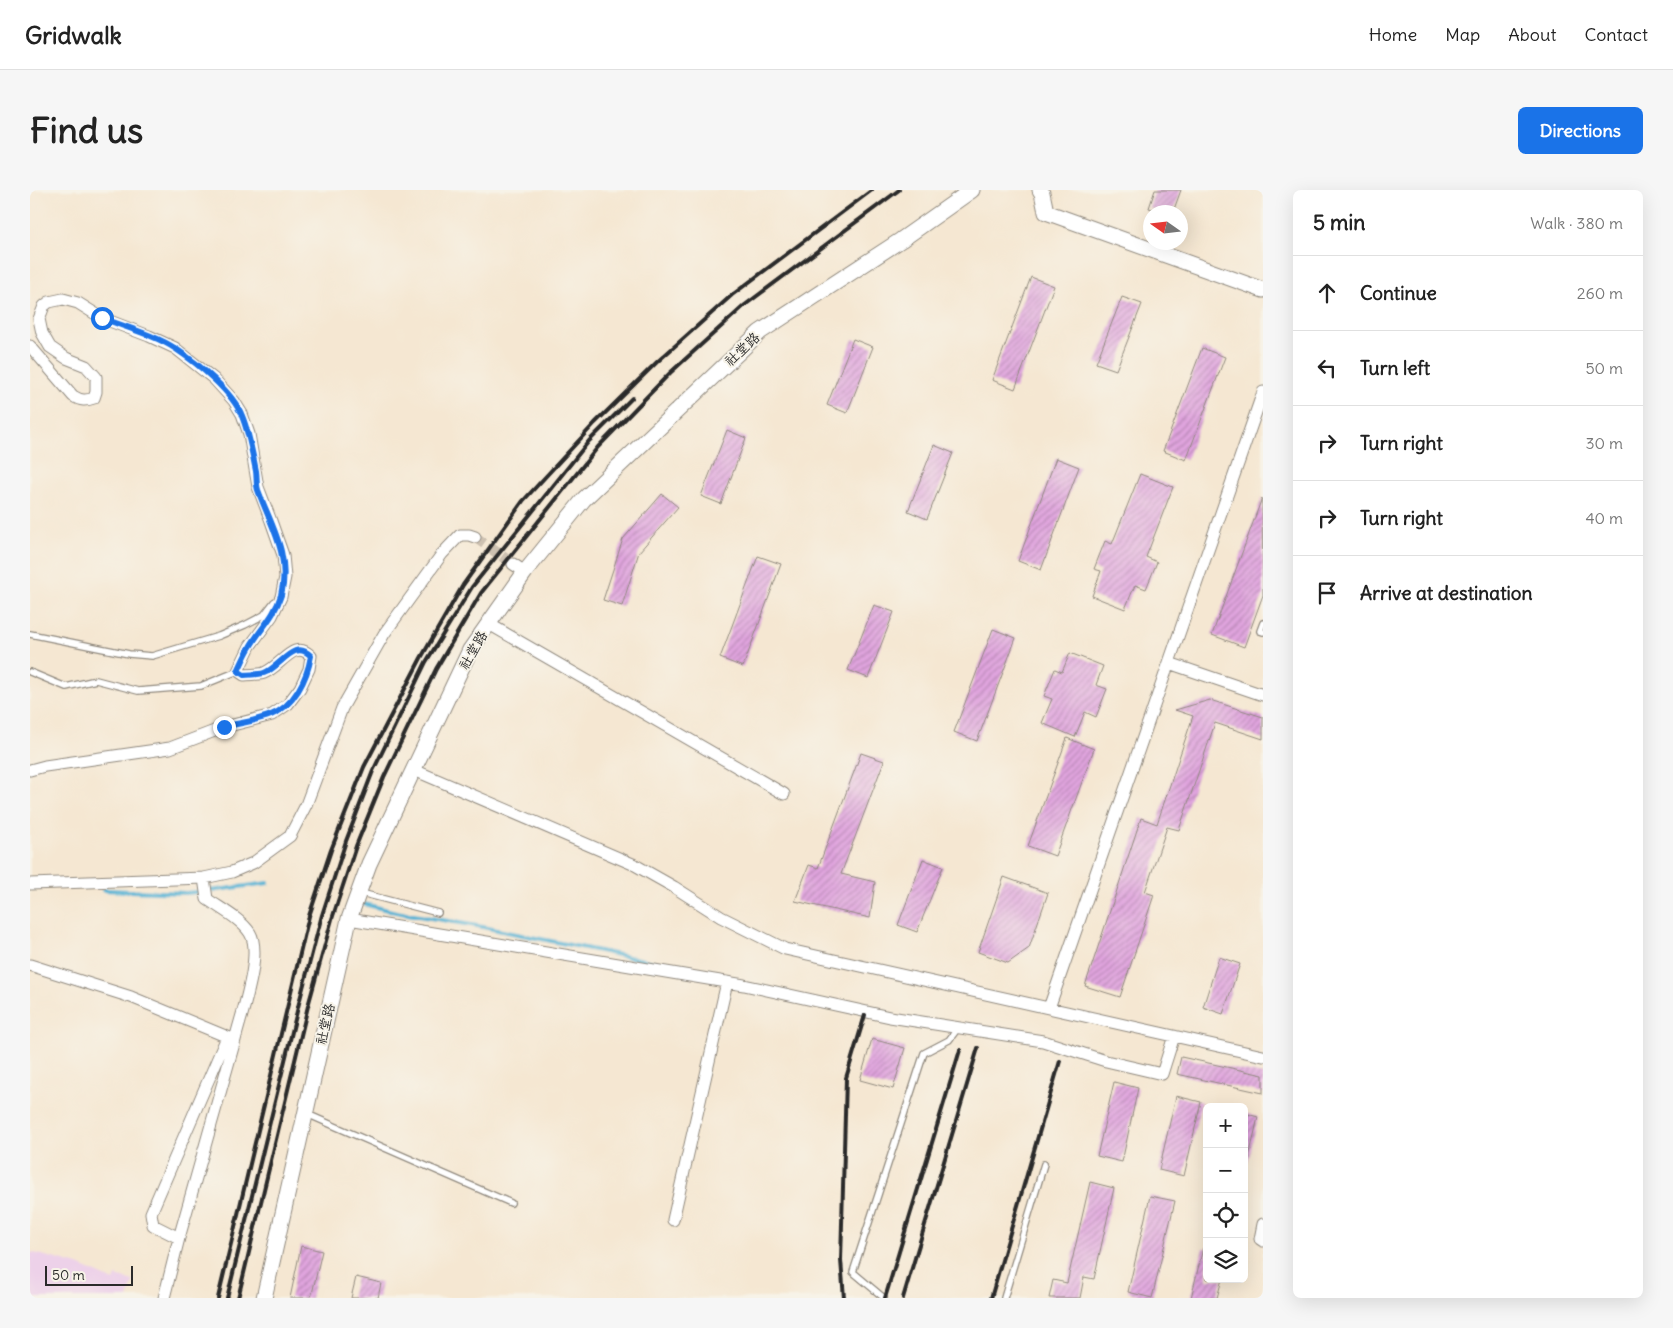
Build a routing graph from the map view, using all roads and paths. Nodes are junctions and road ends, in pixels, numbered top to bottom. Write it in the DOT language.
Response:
graph roads {
  1 [pos="972,190"];
  2 [pos="1040,190"];
  3 [pos="1263,290"];
  4 [pos="30,346"];
  5 [pos="1263,392"];
  6 [pos="475,537"];
  7 [pos="280,597"];
  8 [pos="1263,623"];
  9 [pos="489,624"];
  10 [pos="1263,632"];
  11 [pos="30,634"];
  12 [pos="1169,663"];
  13 [pos="238,671"];
  14 [pos="30,672"];
  15 [pos="1263,695"];
  16 [pos="30,770"];
  17 [pos="414,770"];
  18 [pos="784,794"];
  19 [pos="204,881"];
  20 [pos="30,884"];
  21 [pos="359,892"];
  22 [pos="438,913"];
  23 [pos="349,918"];
  24 [pos="30,965"];
  25 [pos="727,982"];
  26 [pos="1049,1008"];
  27 [pos="958,1028"];
  28 [pos="1174,1036"];
  29 [pos="231,1038"];
  30 [pos="1263,1056"];
  31 [pos="305,1113"];
  32 [pos="1044,1164"];
  33 [pos="511,1203"];
  34 [pos="673,1220"];
  35 [pos="1263,1224"];
  36 [pos="179,1238"];
  37 [pos="1263,1241"];
  38 [pos="164,1298"];
  39 [pos="264,1298"];
  40 [pos="884,1298"];
  41 [pos="1004,1298"];
  1 -- 9 [label="street, 社堂路"];
  2 -- 3 [label="street"];
  4 -- 7 [label="street"];
  5 -- 12 [label="street"];
  6 -- 19 [label="street"];
  7 -- 11 [label="lane"];
  7 -- 13 [label="street"];
  8 -- 10 [label="lane"];
  9 -- 17 [label="street, 社堂路"];
  9 -- 18 [label="street"];
  12 -- 15 [label="street"];
  12 -- 26 [label="street"];
  13 -- 14 [label="lane"];
  13 -- 16 [label="street"];
  17 -- 21 [label="street, 社堂路"];
  17 -- 26 [label="street"];
  19 -- 20 [label="street"];
  19 -- 29 [label="street"];
  21 -- 22 [label="lane"];
  21 -- 23 [label="street, 社堂路"];
  23 -- 25 [label="street"];
  23 -- 31 [label="street, 社堂路"];
  24 -- 29 [label="street"];
  25 -- 27 [label="street"];
  25 -- 34 [label="street"];
  26 -- 28 [label="street"];
  27 -- 28 [label="street"];
  27 -- 40 [label="lane"];
  28 -- 30 [label="street"];
  29 -- 36 [label="street"];
  29 -- 36 [label="street"];
  31 -- 33 [label="lane"];
  31 -- 39 [label="street, 社堂路"];
  32 -- 41 [label="lane"];
  35 -- 37 [label="street"];
  36 -- 38 [label="street"];
}
